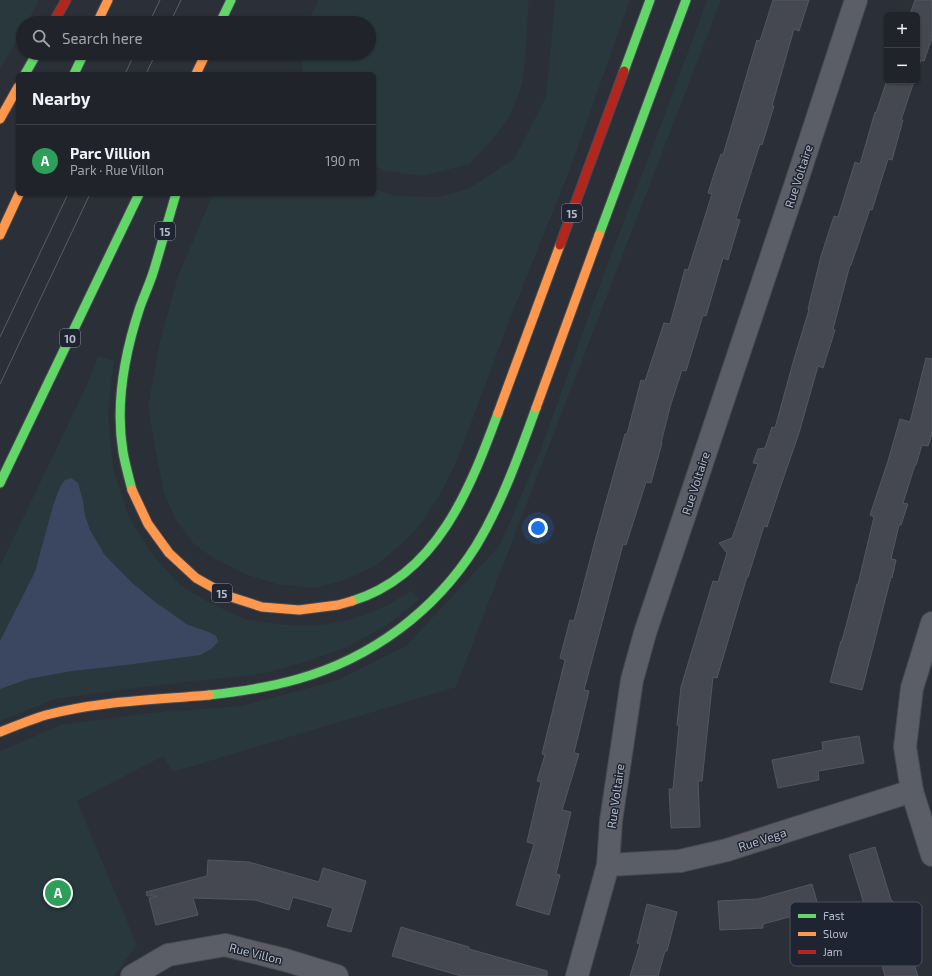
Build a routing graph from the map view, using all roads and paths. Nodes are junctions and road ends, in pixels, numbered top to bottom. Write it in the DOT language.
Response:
graph roads {
  1 [pos="66,0"];
  2 [pos="108,0"];
  3 [pos="231,0"];
  4 [pos="650,0"];
  5 [pos="686,0"];
  6 [pos="856,0"];
  7 [pos="58,16"];
  8 [pos="100,16"];
  9 [pos="223,16"];
  10 [pos="227,16"];
  11 [pos="33,60"];
  12 [pos="81,60"];
  13 [pos="203,60"];
  14 [pos="26,72"];
  15 [pos="75,72"];
  16 [pos="197,72"];
  17 [pos="16,91"];
  18 [pos="0,119"];
  19 [pos="18,196"];
  20 [pos="139,196"];
  21 [pos="175,196"];
  22 [pos="0,235"];
  23 [pos="0,483"];
  24 [pos="932,623"];
  25 [pos="0,732"];
  26 [pos="912,791"];
  27 [pos="932,855"];
  28 [pos="608,865"];
  29 [pos="132,976"];
  30 [pos="337,976"];
  31 [pos="577,976"];
  1 -- 7 [label="highway"];
  2 -- 8 [label="highway"];
  3 -- 9 [label="highway"];
  3 -- 10 [label="highway"];
  4 -- 21 [label="highway, 15"];
  5 -- 25 [label="highway"];
  6 -- 28 [label="street, Rue Voltaire"];
  11 -- 14 [label="highway"];
  12 -- 15 [label="highway"];
  13 -- 16 [label="highway"];
  17 -- 18 [label="highway"];
  19 -- 22 [label="highway"];
  20 -- 23 [label="highway, 10"];
  24 -- 26 [label="street"];
  26 -- 27 [label="street"];
  26 -- 28 [label="street, Rue Vega"];
  28 -- 31 [label="street, Rue Voltaire"];
  29 -- 30 [label="street, Rue Villon"];
}
